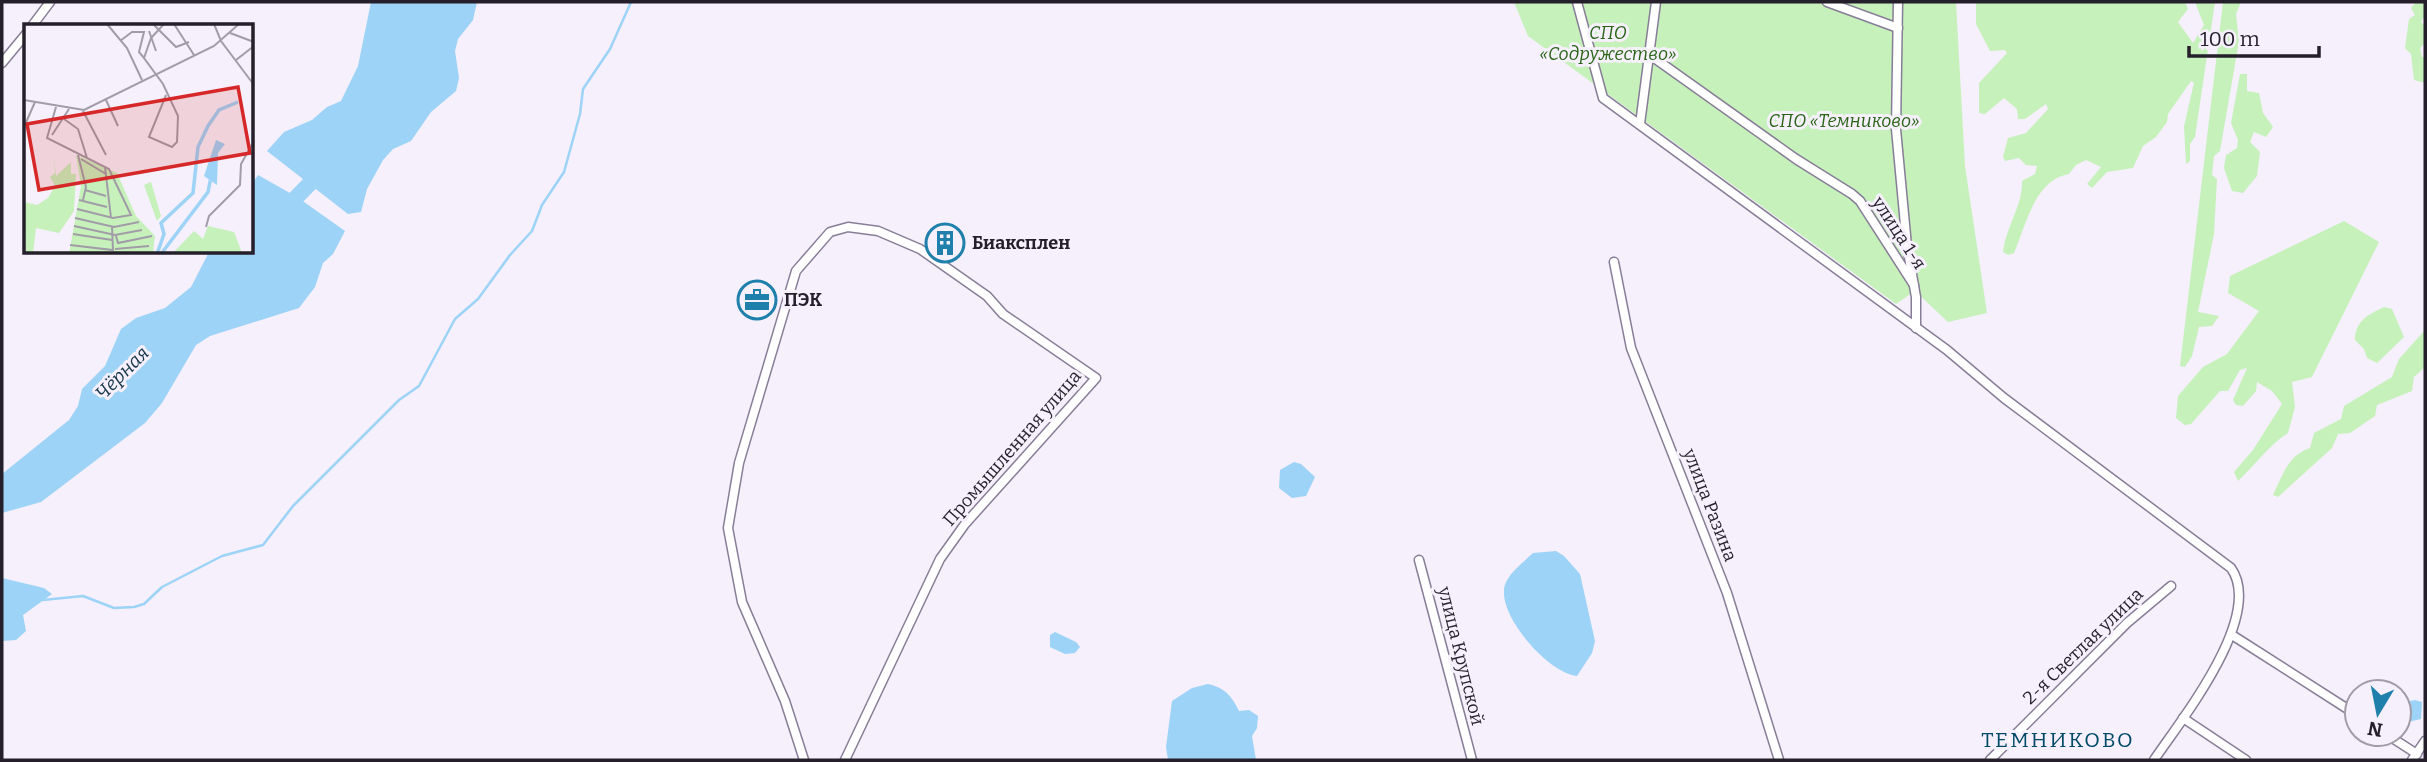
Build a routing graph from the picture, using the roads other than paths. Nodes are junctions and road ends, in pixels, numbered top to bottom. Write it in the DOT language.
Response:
graph roads {
  1 [pos="50,2"];
  2 [pos="1577,2"];
  3 [pos="1656,2"];
  4 [pos="1827,2"];
  5 [pos="1898,2"];
  6 [pos="34,24"];
  7 [pos="1898,28"];
  8 [pos="24,36"];
  9 [pos="1650,55"];
  10 [pos="2,63"];
  11 [pos="1640,124"];
  12 [pos="1614,261"];
  13 [pos="1914,285"];
  14 [pos="1916,328"];
  15 [pos="1419,560"];
  16 [pos="2171,586"];
  17 [pos="2232,635"];
  18 [pos="2343,706"];
  19 [pos="2183,718"];
  20 [pos="2425,741"];
  21 [pos="2415,757"];
  22 [pos="804,760"];
  23 [pos="845,760"];
  24 [pos="1472,760"];
  25 [pos="1779,760"];
  26 [pos="1990,760"];
  27 [pos="2154,760"];
  28 [pos="2246,760"];
  1 -- 6 [label="street"];
  2 -- 11 [label="street"];
  3 -- 9 [label="street"];
  4 -- 7 [label="street"];
  5 -- 7 [label="street"];
  7 -- 13 [label="street"];
  8 -- 10 [label="street"];
  9 -- 11 [label="street"];
  9 -- 13 [label="street, улица 1-я"];
  11 -- 14 [label="street"];
  12 -- 25 [label="street, улица Разина"];
  13 -- 14 [label="street"];
  14 -- 17 [label="street"];
  15 -- 24 [label="street, улица Крупской"];
  16 -- 26 [label="street, 2-я Светлая улица"];
  17 -- 18 [label="street"];
  17 -- 19 [label="street"];
  19 -- 27 [label="street"];
  19 -- 28 [label="street"];
  20 -- 21 [label="street"];
  22 -- 23 [label="street, Промышленная улица"];
}
